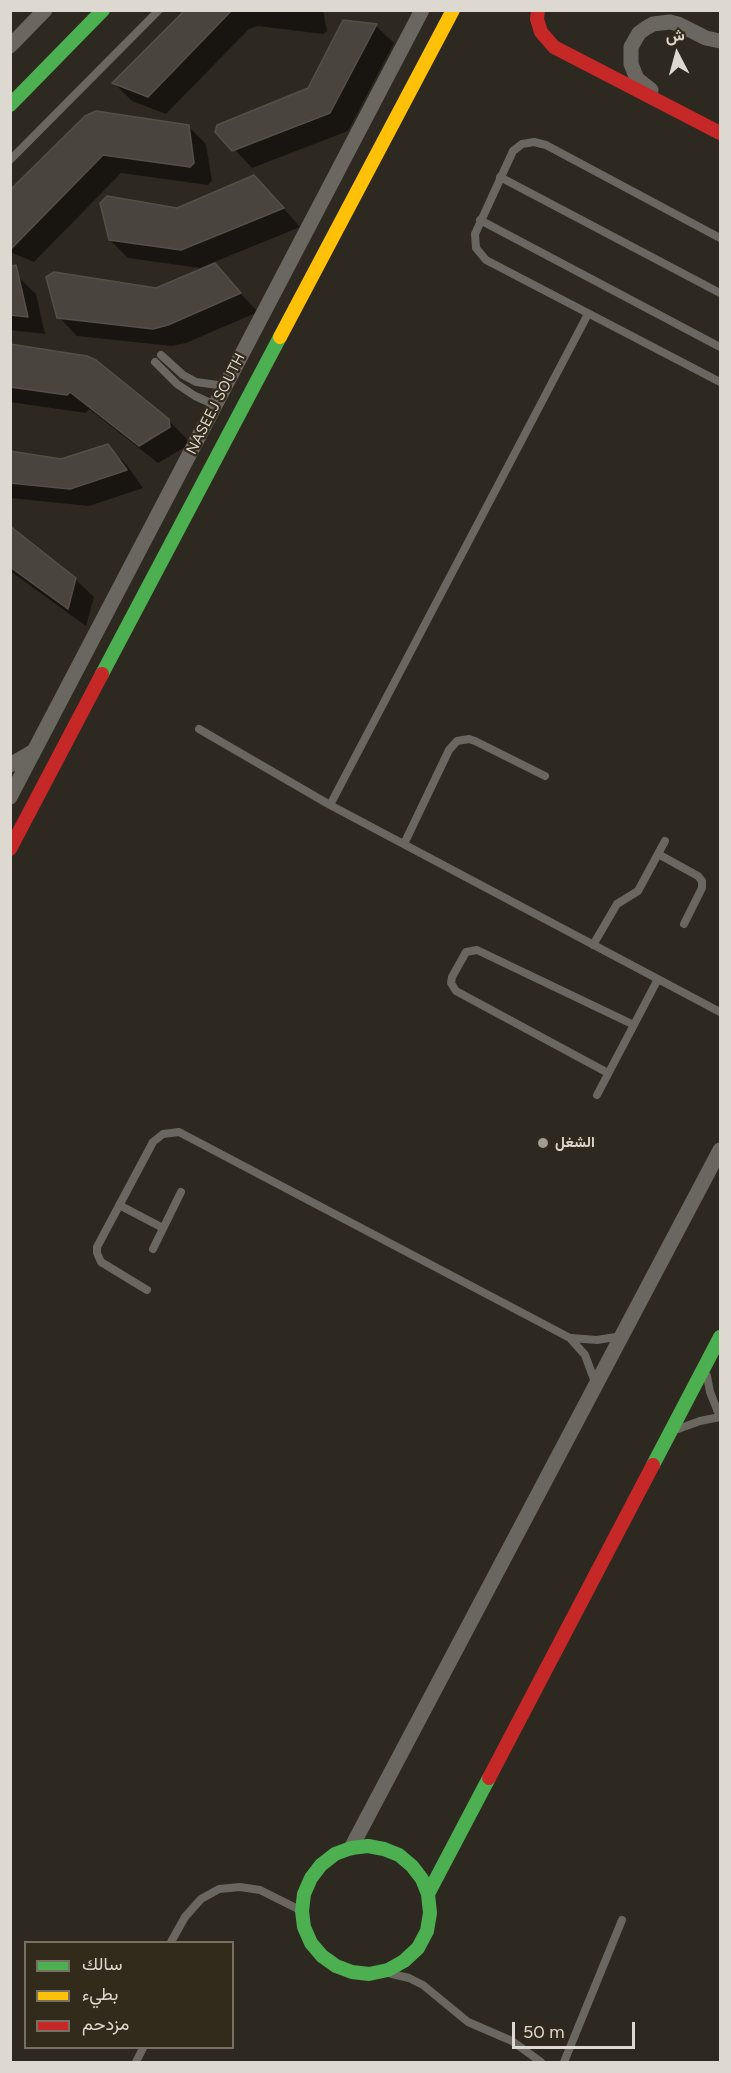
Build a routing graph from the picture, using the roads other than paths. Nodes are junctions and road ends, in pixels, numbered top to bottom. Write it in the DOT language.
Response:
graph roads {
  1 [pos="45,10"];
  2 [pos="103,10"];
  3 [pos="159,10"];
  4 [pos="422,10"];
  5 [pos="453,10"];
  6 [pos="538,10"];
  7 [pos="670,10"];
  8 [pos="720,39"];
  9 [pos="10,46"];
  10 [pos="10,105"];
  11 [pos="682,113"];
  12 [pos="720,133"];
  13 [pos="10,160"];
  14 [pos="500,177"];
  15 [pos="480,220"];
  16 [pos="720,238"];
  17 [pos="720,293"];
  18 [pos="588,314"];
  19 [pos="720,347"];
  20 [pos="161,355"];
  21 [pos="155,362"];
  22 [pos="720,382"];
  23 [pos="225,386"];
  24 [pos="215,405"];
  25 [pos="199,729"];
  26 [pos="36,749"];
  27 [pos="10,765"];
  28 [pos="545,777"];
  29 [pos="10,797"];
  30 [pos="330,805"];
  31 [pos="665,841"];
  32 [pos="404,844"];
  33 [pos="10,849"];
  34 [pos="658,854"];
  35 [pos="684,924"];
  36 [pos="593,945"];
  37 [pos="658,980"];
  38 [pos="720,1012"];
  39 [pos="634,1025"];
  40 [pos="608,1073"];
  41 [pos="597,1095"];
  42 [pos="720,1150"];
  43 [pos="181,1192"];
  44 [pos="119,1205"];
  45 [pos="163,1228"];
  46 [pos="153,1249"];
  47 [pos="147,1290"];
  48 [pos="623,1335"];
  49 [pos="720,1337"];
  50 [pos="570,1338"];
  51 [pos="706,1366"];
  52 [pos="596,1388"];
  53 [pos="720,1417"];
  54 [pos="671,1432"];
  55 [pos="351,1848"];
  56 [pos="428,1894"];
  57 [pos="302,1911"];
  58 [pos="622,1920"];
  59 [pos="172,1941"];
  60 [pos="369,1974"];
  61 [pos="541,2062"];
  62 [pos="564,2062"];
  1 -- 9 [label="street"];
  2 -- 10 [label="street"];
  3 -- 13 [label="lane"];
  4 -- 23 [label="street, NASEEJ SOUTH"];
  5 -- 33 [label="street"];
  6 -- 11 [label="street"];
  7 -- 8 [label="street"];
  8 -- 11 [label="street"];
  11 -- 12 [label="street"];
  14 -- 15 [label="lane"];
  14 -- 16 [label="lane"];
  14 -- 17 [label="lane"];
  15 -- 18 [label="lane"];
  15 -- 19 [label="lane"];
  18 -- 22 [label="lane"];
  18 -- 30 [label="lane"];
  20 -- 23 [label="lane"];
  21 -- 24 [label="lane"];
  23 -- 24 [label="street, NASEEJ SOUTH"];
  24 -- 26 [label="street, NASEEJ SOUTH"];
  25 -- 30 [label="lane"];
  26 -- 27 [label="street"];
  26 -- 29 [label="street, NASEEJ SOUTH"];
  28 -- 32 [label="lane"];
  30 -- 32 [label="lane"];
  31 -- 34 [label="lane"];
  32 -- 36 [label="lane"];
  34 -- 35 [label="lane"];
  34 -- 36 [label="lane"];
  36 -- 37 [label="lane"];
  37 -- 38 [label="lane"];
  37 -- 39 [label="lane"];
  39 -- 40 [label="lane"];
  39 -- 40 [label="lane"];
  40 -- 41 [label="lane"];
  42 -- 48 [label="street"];
  43 -- 45 [label="lane"];
  44 -- 45 [label="lane"];
  44 -- 47 [label="lane"];
  44 -- 50 [label="lane"];
  45 -- 46 [label="lane"];
  48 -- 50 [label="lane"];
  48 -- 52 [label="street"];
  49 -- 51 [label="street"];
  50 -- 52 [label="lane"];
  51 -- 53 [label="lane"];
  51 -- 54 [label="street"];
  52 -- 55 [label="street"];
  53 -- 54 [label="lane"];
  54 -- 56 [label="street"];
  55 -- 56 [label="street"];
  55 -- 57 [label="street"];
  56 -- 60 [label="street"];
  57 -- 59 [label="lane"];
  57 -- 60 [label="street"];
  58 -- 62 [label="lane"];
  60 -- 61 [label="lane"];
}
